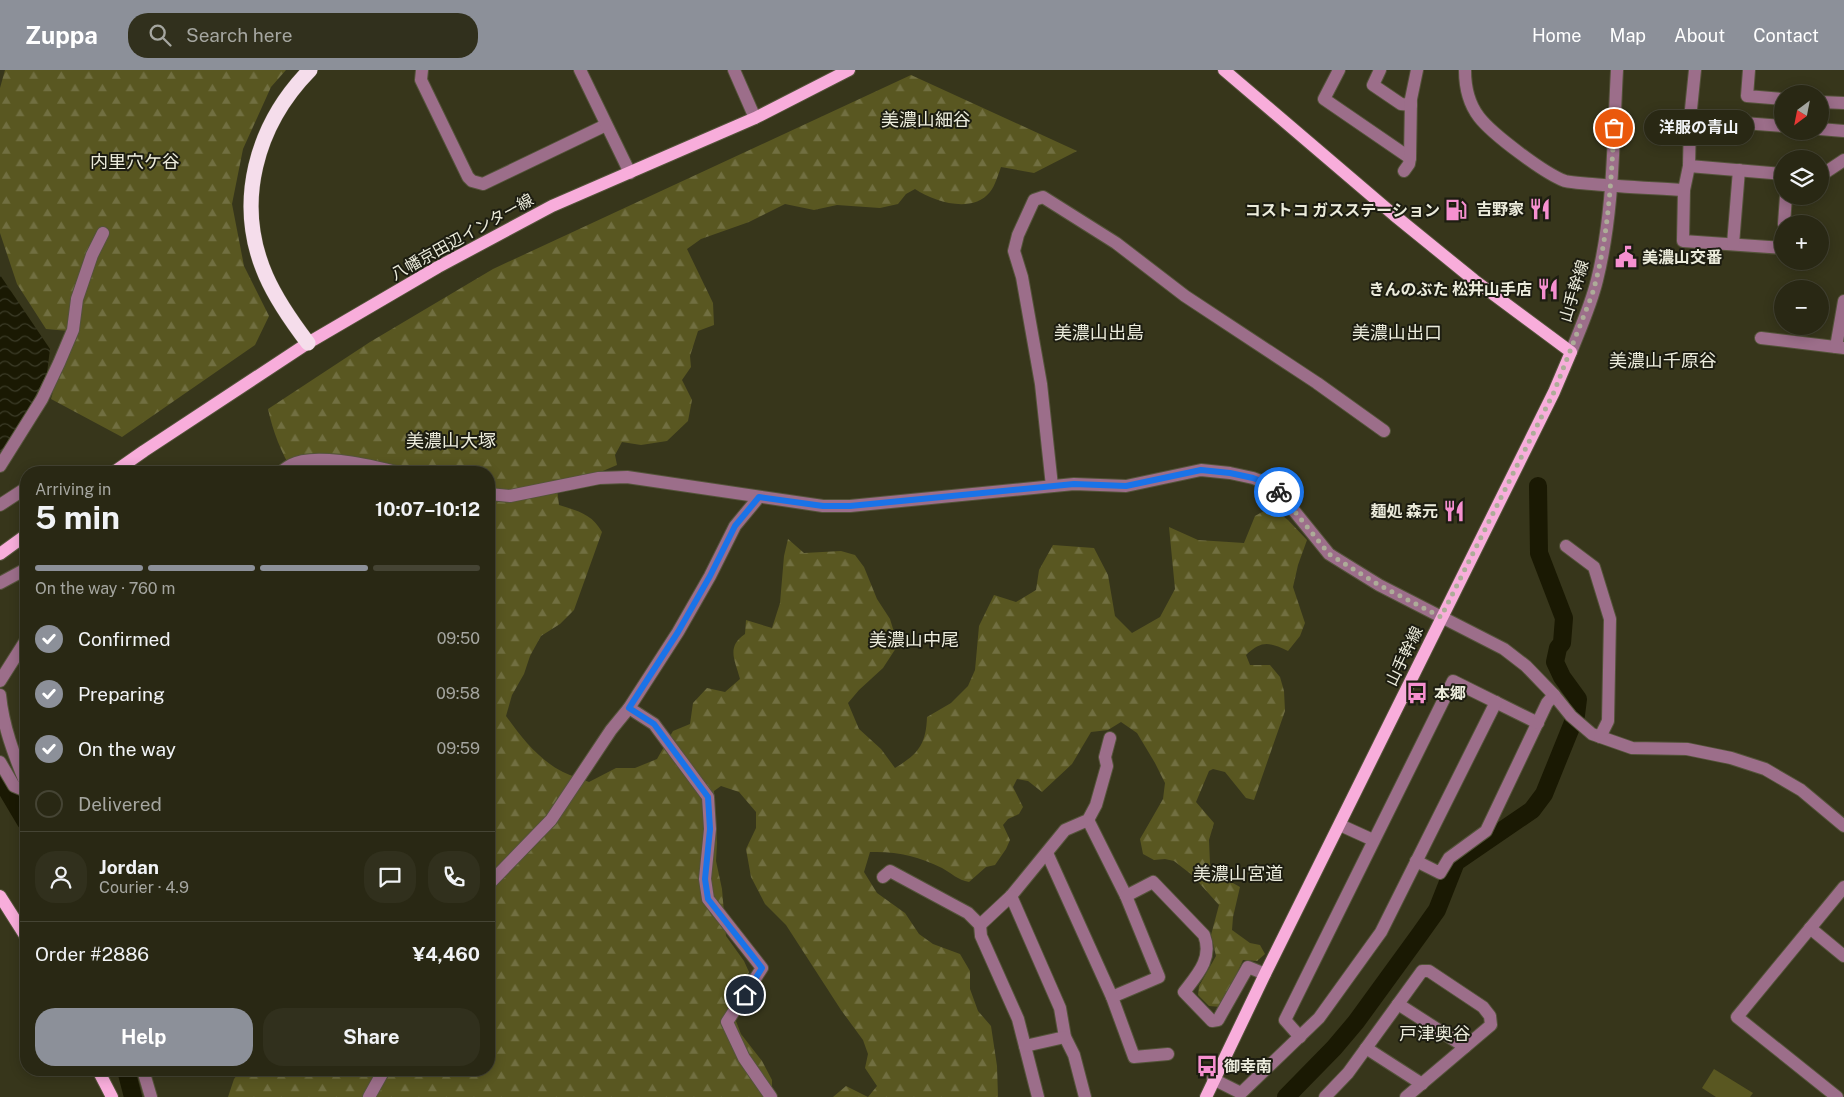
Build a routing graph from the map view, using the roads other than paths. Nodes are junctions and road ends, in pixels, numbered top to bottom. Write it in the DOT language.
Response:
graph roads {
  1 [pos="310,70"];
  2 [pos="323,70"];
  3 [pos="422,70"];
  4 [pos="580,70"];
  5 [pos="734,70"];
  6 [pos="849,70"];
  7 [pos="1224,70"];
  8 [pos="1339,70"];
  9 [pos="1380,70"];
  10 [pos="1417,70"];
  11 [pos="1465,70"];
  12 [pos="1617,70"];
  13 [pos="1695,70"];
  14 [pos="1749,70"];
  15 [pos="1774,98"];
  16 [pos="1829,102"];
  17 [pos="1844,103"];
  18 [pos="1411,105"];
  19 [pos="756,118"];
  20 [pos="1690,119"];
  21 [pos="606,125"];
  22 [pos="1774,125"];
  23 [pos="1829,130"];
  24 [pos="1844,131"];
  25 [pos="1410,158"];
  26 [pos="1844,160"];
  27 [pos="1689,166"];
  28 [pos="1739,170"];
  29 [pos="1829,170"];
  30 [pos="1404,171"];
  31 [pos="630,173"];
  32 [pos="1774,173"];
  33 [pos="1611,186"];
  34 [pos="1684,190"];
  35 [pos="103,233"];
  36 [pos="1733,244"];
  37 [pos="1774,247"];
  38 [pos="1844,301"];
  39 [pos="1761,338"];
  40 [pos="308,343"];
  41 [pos="1840,347"];
  42 [pos="1571,352"];
  43 [pos="1384,431"];
  44 [pos="0,466"];
  45 [pos="123,466"];
  46 [pos="289,466"];
  47 [pos="369,466"];
  48 [pos="1052,486"];
  49 [pos="20,492"];
  50 [pos="495,495"];
  51 [pos="759,497"];
  52 [pos="0,505"];
  53 [pos="20,539"];
  54 [pos="20,540"];
  55 [pos="1566,546"];
  56 [pos="0,547"];
  57 [pos="0,554"];
  58 [pos="20,572"];
  59 [pos="0,583"];
  60 [pos="1441,617"];
  61 [pos="20,649"];
  62 [pos="0,681"];
  63 [pos="0,695"];
  64 [pos="1554,695"];
  65 [pos="1496,702"];
  66 [pos="629,708"];
  67 [pos="1538,723"];
  68 [pos="1600,737"];
  69 [pos="1110,738"];
  70 [pos="0,762"];
  71 [pos="20,770"];
  72 [pos="20,788"];
  73 [pos="1088,820"];
  74 [pos="1340,825"];
  75 [pos="1844,826"];
  76 [pos="1373,840"];
  77 [pos="1047,853"];
  78 [pos="1416,861"];
  79 [pos="883,877"];
  80 [pos="495,878"];
  81 [pos="1844,887"];
  82 [pos="0,896"];
  83 [pos="1011,896"];
  84 [pos="1126,896"];
  85 [pos="980,925"];
  86 [pos="20,928"];
  87 [pos="1810,928"];
  88 [pos="1844,956"];
  89 [pos="1265,974"];
  90 [pos="1112,997"];
  91 [pos="1398,1004"];
  92 [pos="1065,1037"];
  93 [pos="1300,1037"];
  94 [pos="1025,1046"];
  95 [pos="1465,1047"];
  96 [pos="1366,1048"];
  97 [pos="1168,1054"];
  98 [pos="101,1076"];
  99 [pos="145,1076"];
  100 [pos="381,1076"];
  101 [pos="1213,1079"];
  102 [pos="1422,1084"];
  103 [pos="112,1097"];
  104 [pos="150,1097"];
  105 [pos="369,1097"];
  106 [pos="771,1097"];
  107 [pos="1038,1097"];
  108 [pos="1085,1097"];
  109 [pos="1206,1097"];
  110 [pos="1325,1097"];
  111 [pos="1406,1097"];
  112 [pos="1837,1097"];
  1 -- 40 [label="highway"];
  2 -- 40 [label="highway"];
  3 -- 21 [label="street"];
  4 -- 21 [label="street"];
  5 -- 19 [label="street"];
  6 -- 19 [label="main road, 八幡京田辺インター線"];
  7 -- 42 [label="main road"];
  8 -- 25 [label="street"];
  9 -- 18 [label="street"];
  10 -- 18 [label="street"];
  11 -- 33 [label="street"];
  12 -- 33 [label="street, 山手幹線"];
  13 -- 20 [label="street"];
  14 -- 15 [label="street"];
  16 -- 17 [label="street"];
  18 -- 25 [label="street"];
  19 -- 31 [label="main road, 八幡京田辺インター線"];
  20 -- 22 [label="street"];
  20 -- 27 [label="street"];
  21 -- 31 [label="street"];
  23 -- 24 [label="street"];
  25 -- 30 [label="street"];
  26 -- 29 [label="street"];
  27 -- 28 [label="street"];
  27 -- 34 [label="street"];
  28 -- 32 [label="street"];
  28 -- 36 [label="street"];
  31 -- 40 [label="main road, 八幡京田辺インター線"];
  33 -- 34 [label="street"];
  33 -- 42 [label="street, 山手幹線"];
  34 -- 36 [label="street"];
  35 -- 44 [label="street"];
  36 -- 37 [label="street"];
  38 -- 41 [label="street"];
  39 -- 41 [label="street"];
  40 -- 45 [label="main road, 八幡京田辺インター線"];
  42 -- 60 [label="main road, 山手幹線"];
  43 -- 48 [label="street"];
  46 -- 47 [label="street"];
  48 -- 51 [label="street"];
  48 -- 60 [label="street"];
  49 -- 52 [label="street"];
  50 -- 51 [label="street"];
  51 -- 66 [label="street"];
  53 -- 56 [label="main road"];
  54 -- 57 [label="main road"];
  55 -- 68 [label="street"];
  58 -- 59 [label="street"];
  60 -- 64 [label="street"];
  60 -- 74 [label="main road, 山手幹線"];
  61 -- 62 [label="street"];
  63 -- 71 [label="street"];
  64 -- 67 [label="street"];
  64 -- 68 [label="street"];
  65 -- 67 [label="street"];
  65 -- 76 [label="street"];
  65 -- 78 [label="street"];
  66 -- 80 [label="street"];
  66 -- 106 [label="street"];
  67 -- 78 [label="street"];
  68 -- 75 [label="street"];
  69 -- 73 [label="street"];
  70 -- 72 [label="street"];
  73 -- 77 [label="street"];
  73 -- 84 [label="street"];
  74 -- 76 [label="street"];
  74 -- 89 [label="main road, 山手幹線"];
  76 -- 93 [label="street"];
  77 -- 83 [label="street"];
  77 -- 90 [label="street"];
  78 -- 93 [label="street"];
  79 -- 85 [label="street"];
  81 -- 87 [label="street"];
  82 -- 86 [label="main road"];
  83 -- 85 [label="street"];
  83 -- 92 [label="street"];
  84 -- 89 [label="street"];
  84 -- 90 [label="street"];
  85 -- 94 [label="street"];
  87 -- 88 [label="street"];
  87 -- 112 [label="street"];
  89 -- 101 [label="main road, 山手幹線"];
  90 -- 97 [label="street"];
  91 -- 95 [label="street"];
  91 -- 95 [label="street"];
  91 -- 96 [label="street"];
  92 -- 94 [label="street"];
  92 -- 108 [label="street"];
  93 -- 101 [label="street"];
  94 -- 107 [label="street"];
  95 -- 102 [label="street"];
  96 -- 102 [label="street"];
  96 -- 110 [label="street"];
  98 -- 103 [label="main road"];
  99 -- 104 [label="street"];
  100 -- 105 [label="street"];
  101 -- 109 [label="main road, 山手幹線"];
  102 -- 111 [label="street"];
}
